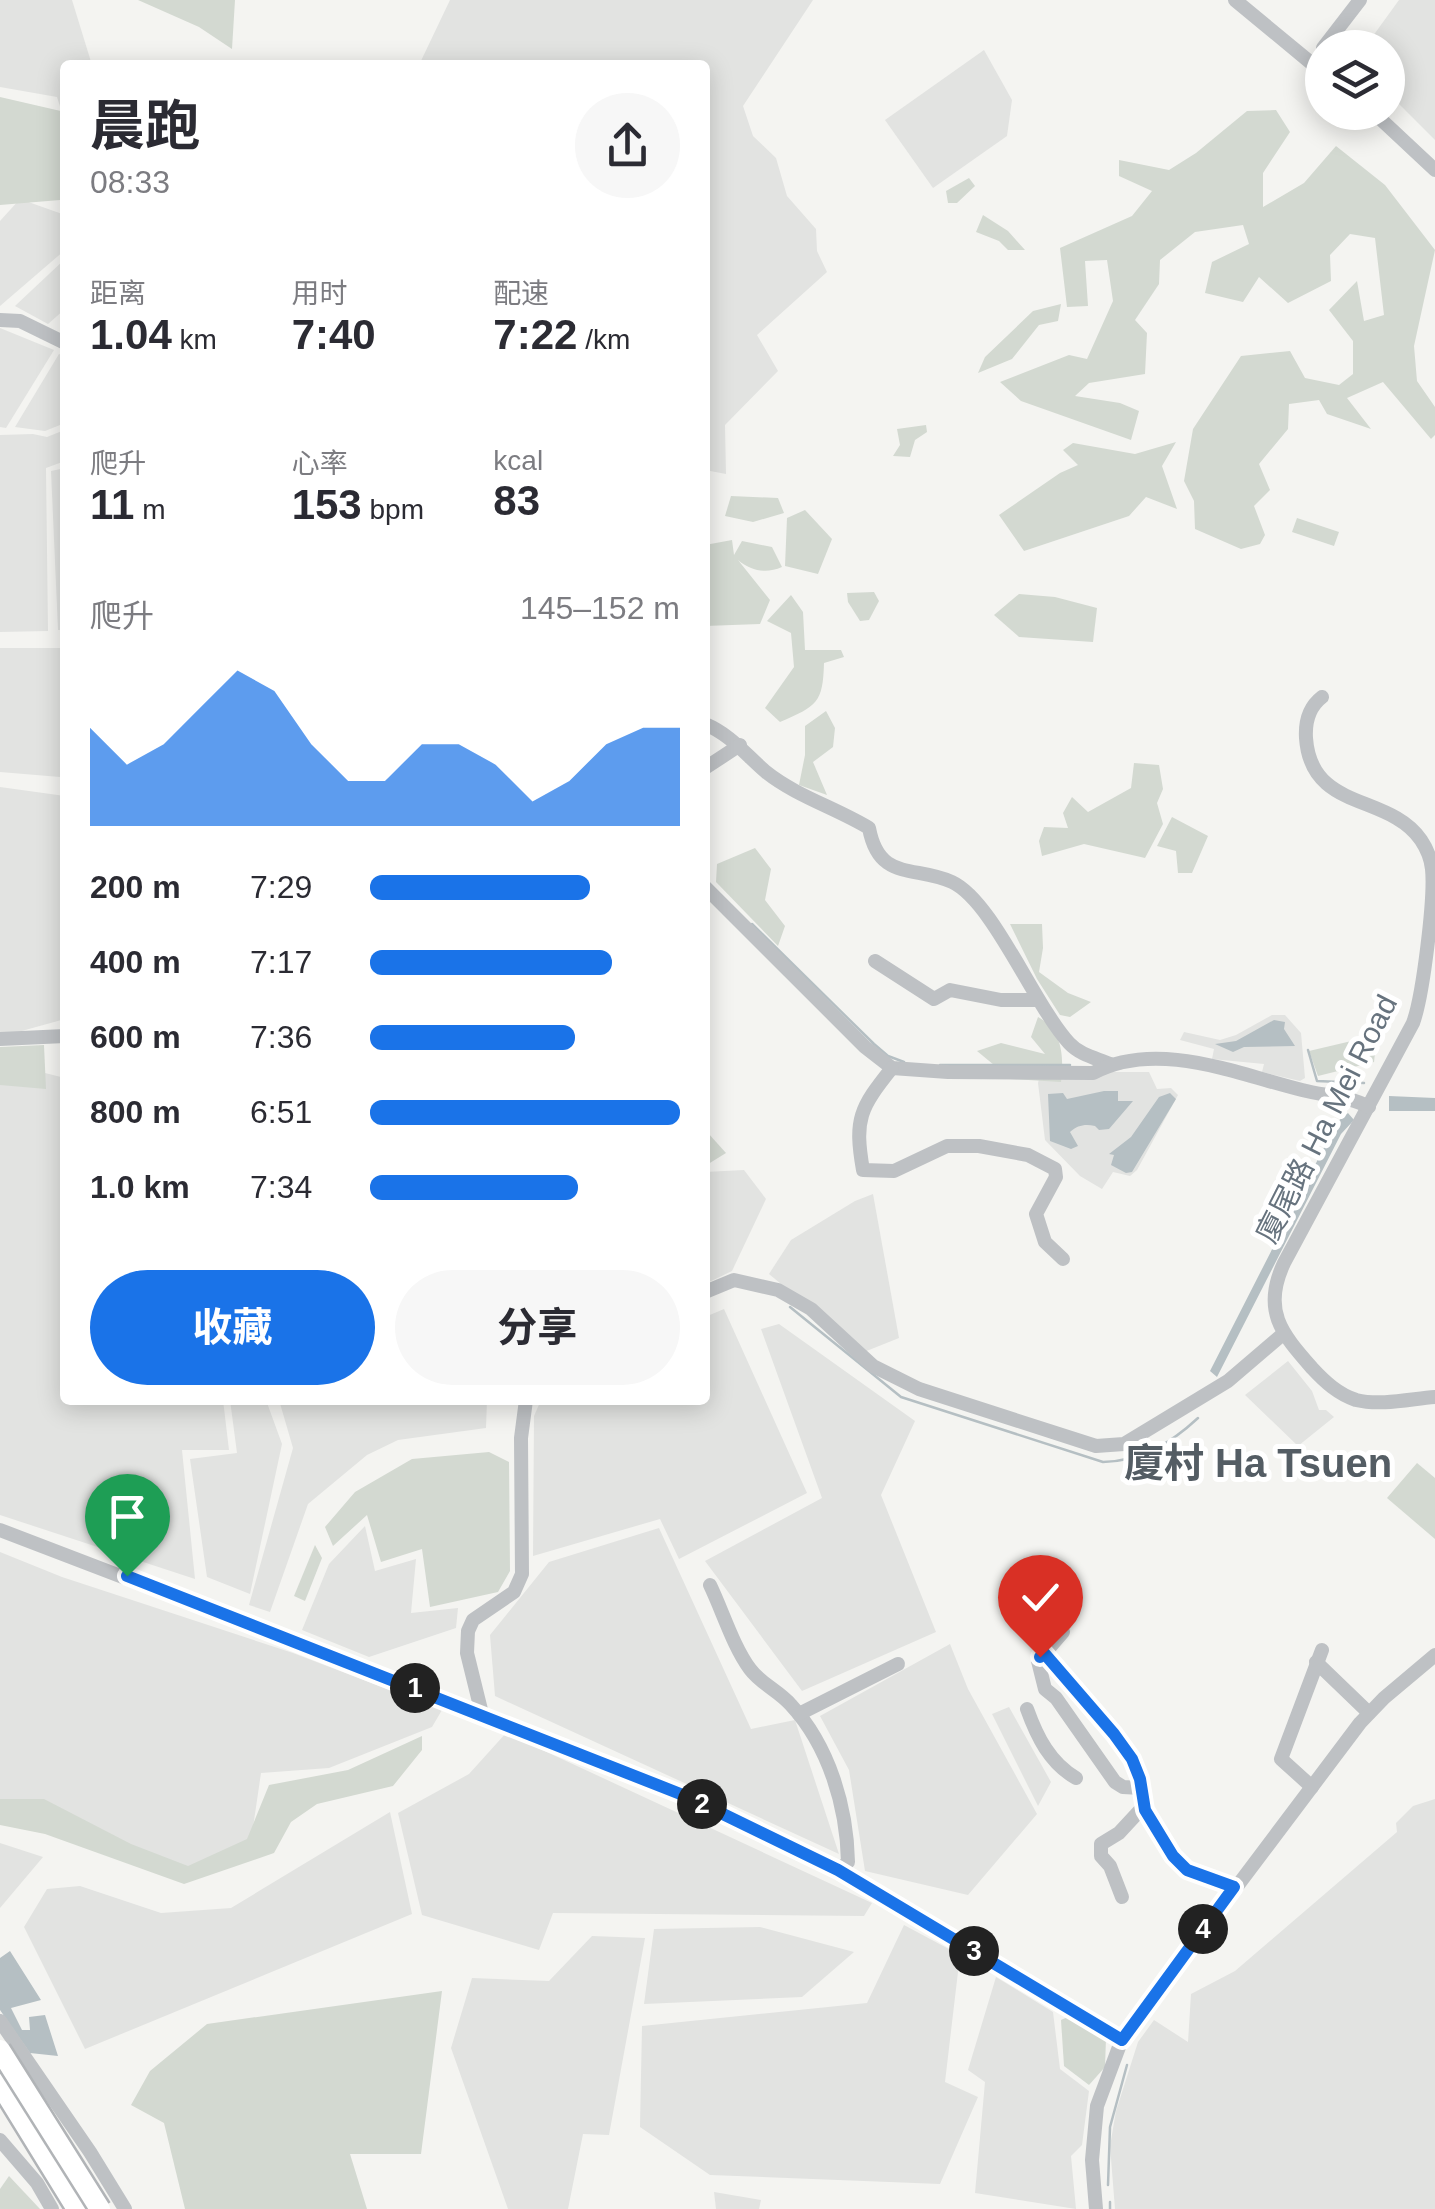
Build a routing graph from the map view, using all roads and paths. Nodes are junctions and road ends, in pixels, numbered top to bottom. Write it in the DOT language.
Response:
graph roads {
  1 [pos="1235,0"];
  2 [pos="1360,0"];
  3 [pos="1337,30"];
  4 [pos="1305,57"];
  5 [pos="1393,130"];
  6 [pos="1435,170"];
  7 [pos="0,320"];
  8 [pos="60,341"];
  9 [pos="1322,697"];
  10 [pos="710,727"];
  11 [pos="740,744"];
  12 [pos="710,765"];
  13 [pos="710,893"];
  14 [pos="875,961"];
  15 [pos="1037,1000"];
  16 [pos="60,1036"];
  17 [pos="0,1039"];
  18 [pos="1110,1064"];
  19 [pos="892,1068"];
  20 [pos="1369,1107"];
  21 [pos="1063,1259"];
  22 [pos="710,1290"];
  23 [pos="1284,1334"];
  24 [pos="1435,1397"];
  25 [pos="525,1405"];
  26 [pos="0,1530"];
  27 [pos="710,1585"];
  28 [pos="1063,1632"];
  29 [pos="1044,1653"];
  30 [pos="1435,1655"];
  31 [pos="898,1664"];
  32 [pos="1045,1689"];
  33 [pos="482,1714"];
  34 [pos="799,1714"];
  35 [pos="1368,1714"];
  36 [pos="1076,1778"];
  37 [pos="1312,1786"];
  38 [pos="1141,1788"];
  39 [pos="1144,1806"];
  40 [pos="838,1870"];
  41 [pos="1234,1887"];
  42 [pos="1122,1896"];
  43 [pos="0,2021"];
  44 [pos="1122,2040"];
  45 [pos="0,2050"];
  46 [pos="26,2060"];
  47 [pos="0,2071"];
  48 [pos="0,2084"];
  49 [pos="2,2146"];
  50 [pos="52,2209"];
  51 [pos="77,2209"];
  52 [pos="100,2209"];
  53 [pos="125,2209"];
  54 [pos="1096,2209"];
  1 -- 4 [label="street"];
  2 -- 3 [label="street"];
  5 -- 6 [label="street"];
  7 -- 8 [label="street"];
  9 -- 20 [label="street, 廈尾路 Ha Mei Road"];
  10 -- 11 [label="street"];
  11 -- 12 [label="street"];
  11 -- 15 [label="street"];
  13 -- 19 [label="street"];
  14 -- 15 [label="street"];
  15 -- 18 [label="street"];
  16 -- 17 [label="street"];
  18 -- 19 [label="street"];
  18 -- 20 [label="street"];
  19 -- 21 [label="street"];
  20 -- 23 [label="street, 廈尾路 Ha Mei Road"];
  22 -- 23 [label="street"];
  23 -- 24 [label="street"];
  25 -- 33 [label="street"];
  26 -- 33 [label="street"];
  27 -- 34 [label="street"];
  28 -- 29 [label="street"];
  29 -- 32 [label="street"];
  29 -- 38 [label="street"];
  30 -- 35 [label="street"];
  31 -- 34 [label="street"];
  32 -- 36 [label="street"];
  32 -- 38 [label="street"];
  33 -- 40 [label="street"];
  34 -- 40 [label="street"];
  35 -- 37 [label="street"];
  35 -- 37 [label="street"];
  37 -- 41 [label="street"];
  38 -- 39 [label="street"];
  39 -- 41 [label="street"];
  39 -- 42 [label="street"];
  40 -- 44 [label="street"];
  41 -- 44 [label="street"];
  43 -- 46 [label="street"];
  44 -- 54 [label="street"];
  45 -- 52 [label="highway, bridge"];
  46 -- 47 [label="street"];
  46 -- 53 [label="street"];
  48 -- 51 [label="highway"];
  49 -- 50 [label="street"];
}
